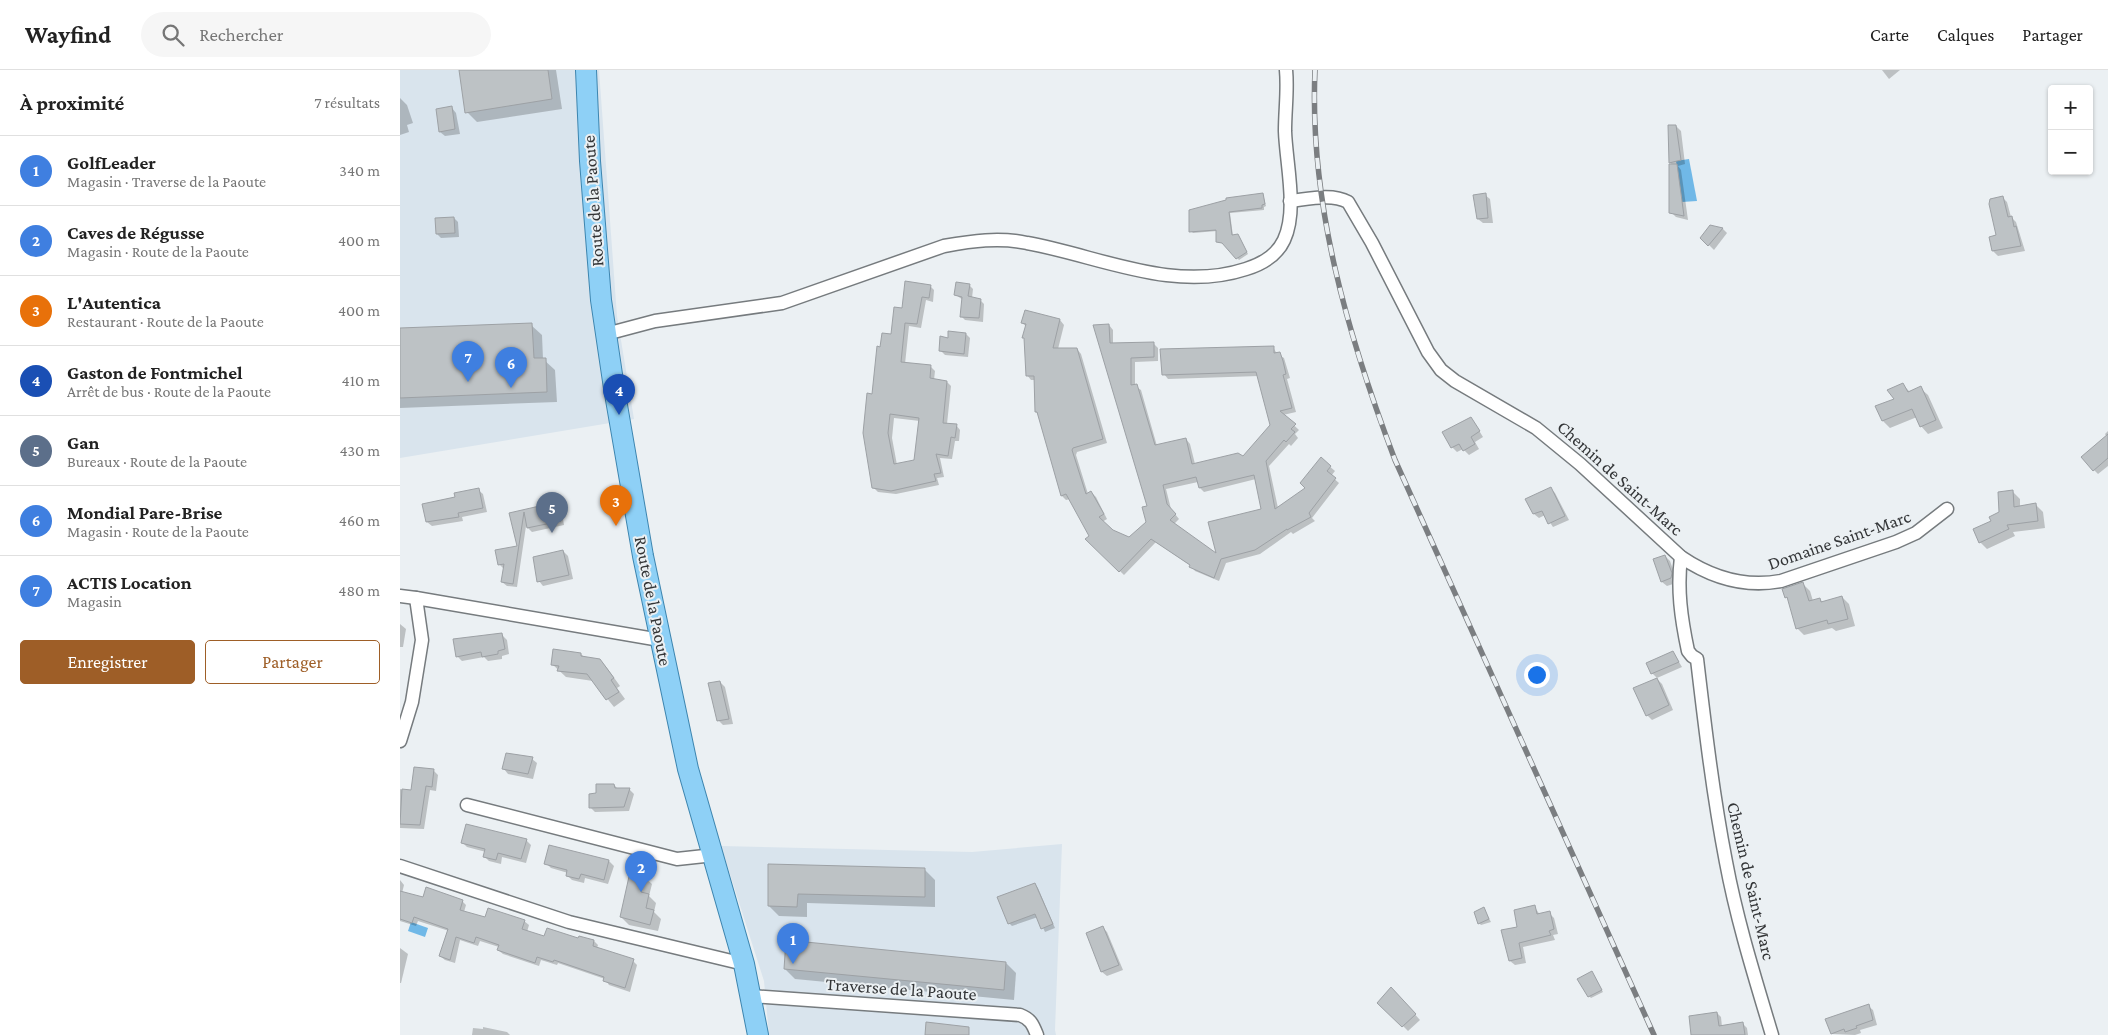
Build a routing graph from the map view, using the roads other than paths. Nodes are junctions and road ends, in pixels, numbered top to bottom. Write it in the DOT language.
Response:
graph roads {
  1 [pos="586,70"];
  2 [pos="1286,70"];
  3 [pos="1290,201"];
  4 [pos="606,334"];
  5 [pos="1947,509"];
  6 [pos="1681,556"];
  7 [pos="400,596"];
  8 [pos="416,598"];
  9 [pos="660,640"];
  10 [pos="400,741"];
  11 [pos="467,806"];
  12 [pos="714,855"];
  13 [pos="400,866"];
  14 [pos="744,964"];
  15 [pos="751,996"];
  16 [pos="758,1035"];
  17 [pos="1037,1035"];
  18 [pos="1772,1035"];
  1 -- 4 [label="main road, Route de la Paoute"];
  2 -- 3 [label="street"];
  3 -- 4 [label="street"];
  3 -- 6 [label="street, Chemin de Saint-Marc"];
  4 -- 9 [label="main road, Route de la Paoute"];
  5 -- 6 [label="street, Domaine Saint-Marc"];
  6 -- 18 [label="street, Chemin de Saint-Marc"];
  7 -- 8 [label="street"];
  8 -- 9 [label="street"];
  8 -- 10 [label="street"];
  9 -- 12 [label="main road, Route de la Paoute"];
  11 -- 12 [label="street"];
  12 -- 14 [label="main road, Route de la Paoute"];
  13 -- 14 [label="street"];
  14 -- 15 [label="main road, Route de la Paoute"];
  15 -- 16 [label="main road, Route de la Paoute"];
  15 -- 17 [label="street, Traverse de la Paoute"];
}
